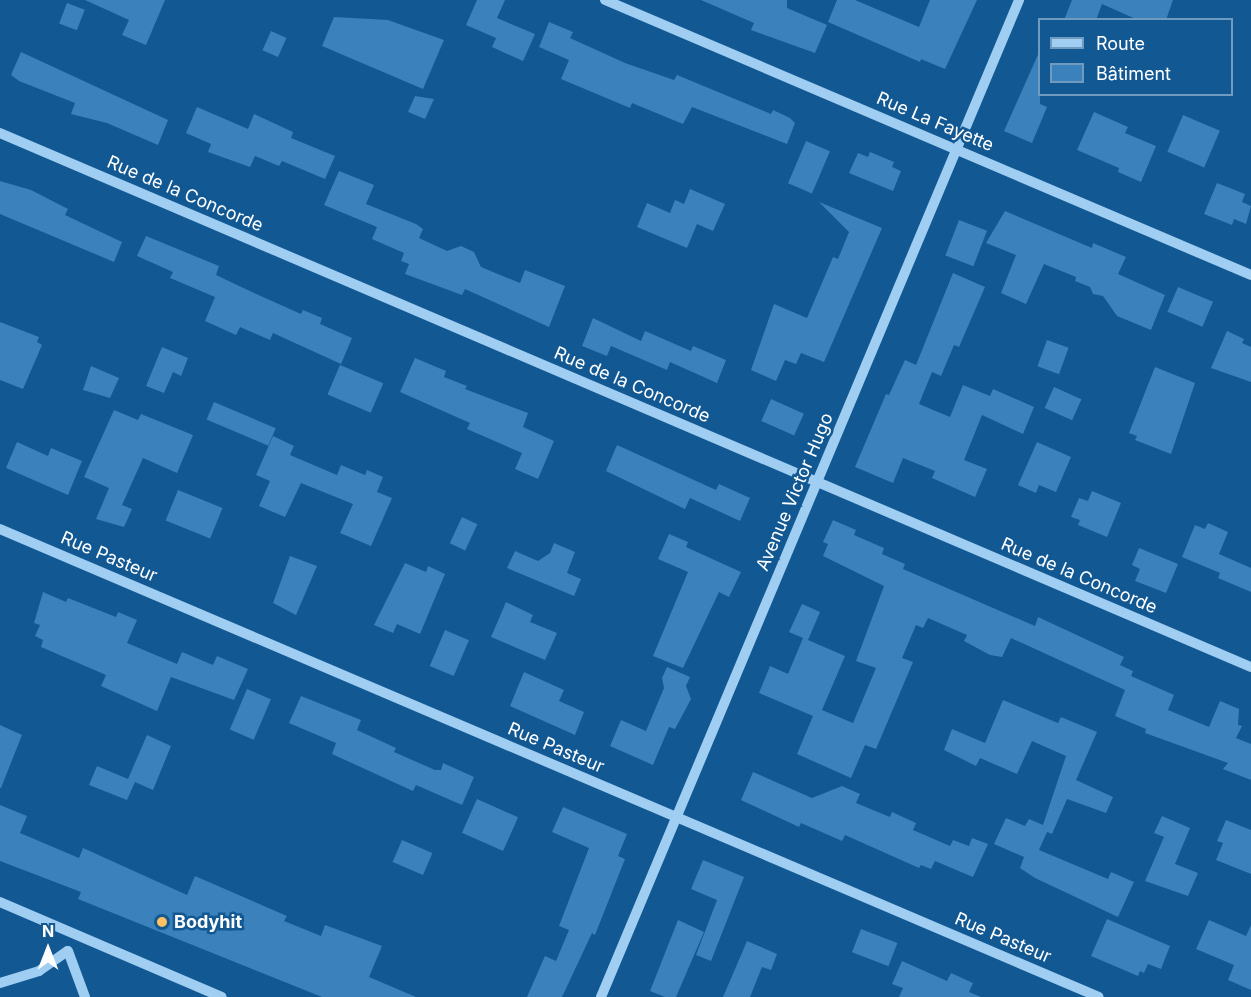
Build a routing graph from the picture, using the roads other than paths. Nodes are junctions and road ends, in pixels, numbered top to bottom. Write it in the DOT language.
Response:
graph roads {
  1 [pos="605,0"];
  2 [pos="1019,0"];
  3 [pos="0,133"];
  4 [pos="956,150"];
  5 [pos="1251,275"];
  6 [pos="818,483"];
  7 [pos="0,529"];
  8 [pos="1251,667"];
  9 [pos="677,817"];
  10 [pos="0,902"];
  11 [pos="75,933"];
  12 [pos="68,951"];
  13 [pos="0,983"];
  14 [pos="85,997"];
  15 [pos="222,997"];
  16 [pos="601,997"];
  17 [pos="1099,997"];
  1 -- 4 [label="street, Rue La Fayette"];
  2 -- 4 [label="street, Avenue Victor Hugo"];
  3 -- 6 [label="street, Rue de la Concorde"];
  4 -- 5 [label="street, Rue La Fayette"];
  4 -- 6 [label="street, Avenue Victor Hugo"];
  6 -- 8 [label="street, Rue de la Concorde"];
  6 -- 9 [label="street, Avenue Victor Hugo"];
  7 -- 9 [label="street, Rue Pasteur"];
  9 -- 16 [label="street, Avenue Victor Hugo"];
  9 -- 17 [label="street, Rue Pasteur"];
  10 -- 11 [label="street"];
  11 -- 12 [label="street"];
  11 -- 15 [label="street"];
  12 -- 13 [label="street"];
  12 -- 14 [label="street"];
}
